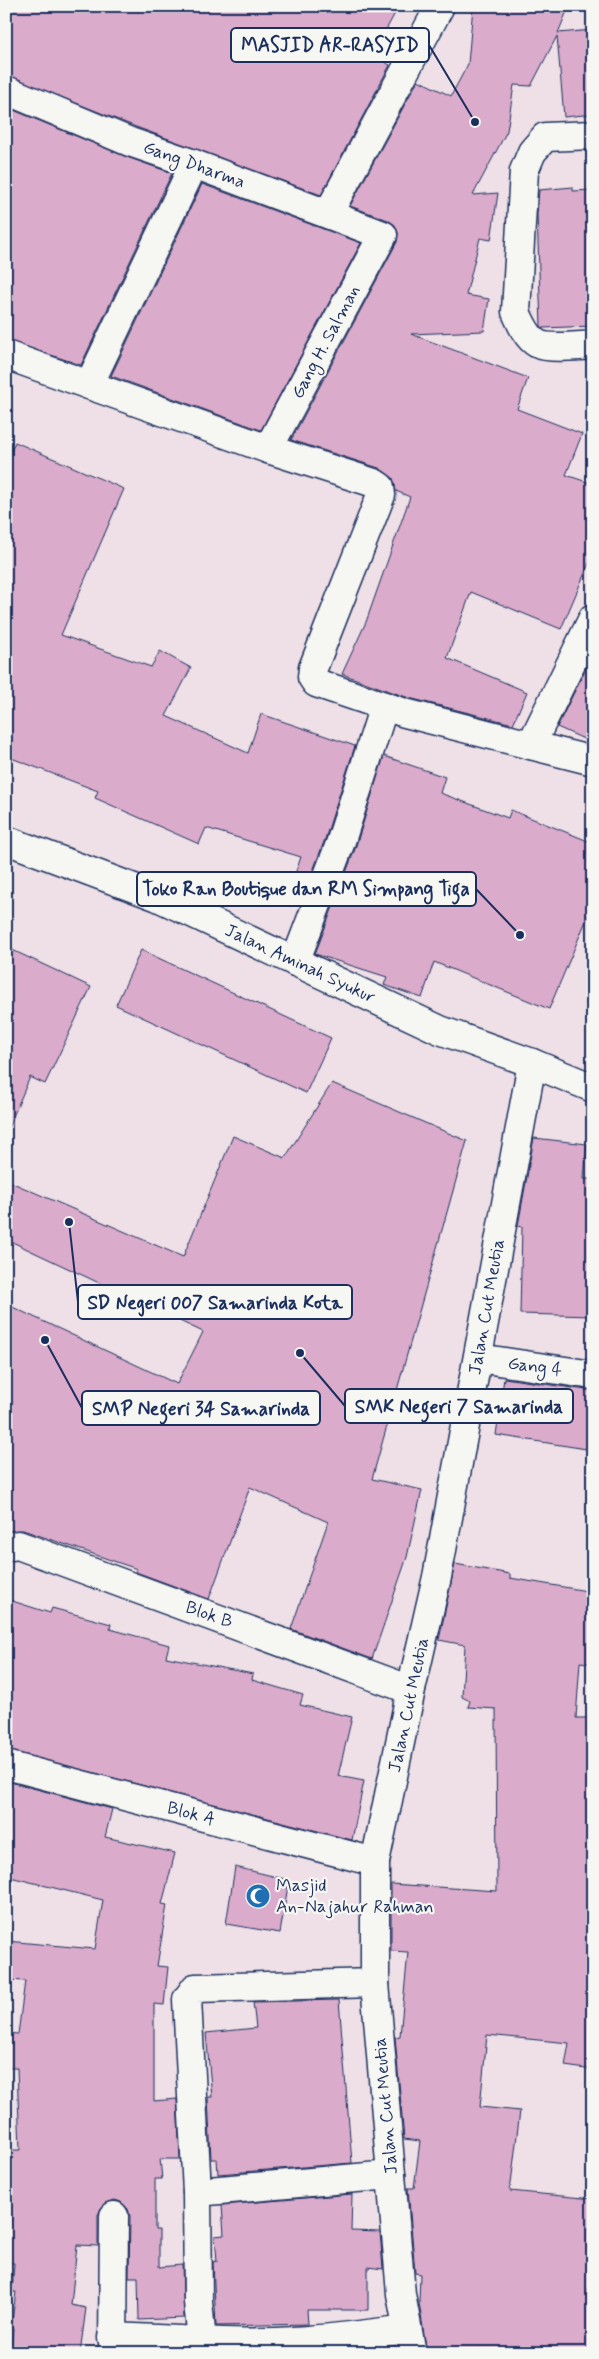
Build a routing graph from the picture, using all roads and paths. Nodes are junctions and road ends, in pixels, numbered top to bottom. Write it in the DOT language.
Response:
graph roads {
  1 [pos="440,6"];
  2 [pos="6,90"];
  3 [pos="593,135"];
  4 [pos="194,164"];
  5 [pos="328,214"];
  6 [pos="383,235"];
  7 [pos="593,345"];
  8 [pos="6,355"];
  9 [pos="89,385"];
  10 [pos="268,448"];
  11 [pos="593,618"];
  12 [pos="384,706"];
  13 [pos="531,745"];
  14 [pos="593,761"];
  15 [pos="6,840"];
  16 [pos="296,962"];
  17 [pos="532,1063"];
  18 [pos="593,1088"];
  19 [pos="478,1358"];
  20 [pos="593,1375"];
  21 [pos="6,1547"];
  22 [pos="411,1690"];
  23 [pos="6,1765"];
  24 [pos="375,1862"];
  25 [pos="375,1983"];
  26 [pos="391,2175"];
  27 [pos="197,2192"];
  28 [pos="114,2216"];
  29 [pos="202,2341"];
  30 [pos="409,2341"];
  31 [pos="112,2345"];
  1 -- 5 [label="street"];
  2 -- 4 [label="street, Gang Dharma"];
  3 -- 7 [label="street"];
  4 -- 5 [label="street, Gang Dharma"];
  4 -- 9 [label="street"];
  5 -- 6 [label="street, Gang Dharma"];
  6 -- 10 [label="street, Gang H. Salman"];
  8 -- 9 [label="street"];
  9 -- 10 [label="street"];
  10 -- 12 [label="street"];
  11 -- 13 [label="street"];
  12 -- 13 [label="street"];
  12 -- 16 [label="street"];
  13 -- 14 [label="street"];
  15 -- 16 [label="street, Jalan Aminah Syukur"];
  16 -- 17 [label="street, Jalan Aminah Syukur"];
  17 -- 18 [label="street, Jalan Aminah Syukur"];
  17 -- 19 [label="street, Jalan Cut Meutia"];
  19 -- 20 [label="street, Gang 4"];
  19 -- 22 [label="street, Jalan Cut Meutia"];
  21 -- 22 [label="street, Blok B"];
  22 -- 24 [label="street, Jalan Cut Meutia"];
  23 -- 24 [label="street, Blok A"];
  24 -- 25 [label="street, Jalan Cut Meutia"];
  25 -- 26 [label="street, Jalan Cut Meutia"];
  25 -- 27 [label="street"];
  26 -- 27 [label="street"];
  26 -- 30 [label="street, Jalan Cut Meutia"];
  27 -- 29 [label="street"];
  28 -- 31 [label="street"];
  29 -- 30 [label="street"];
  29 -- 31 [label="street"];
}
